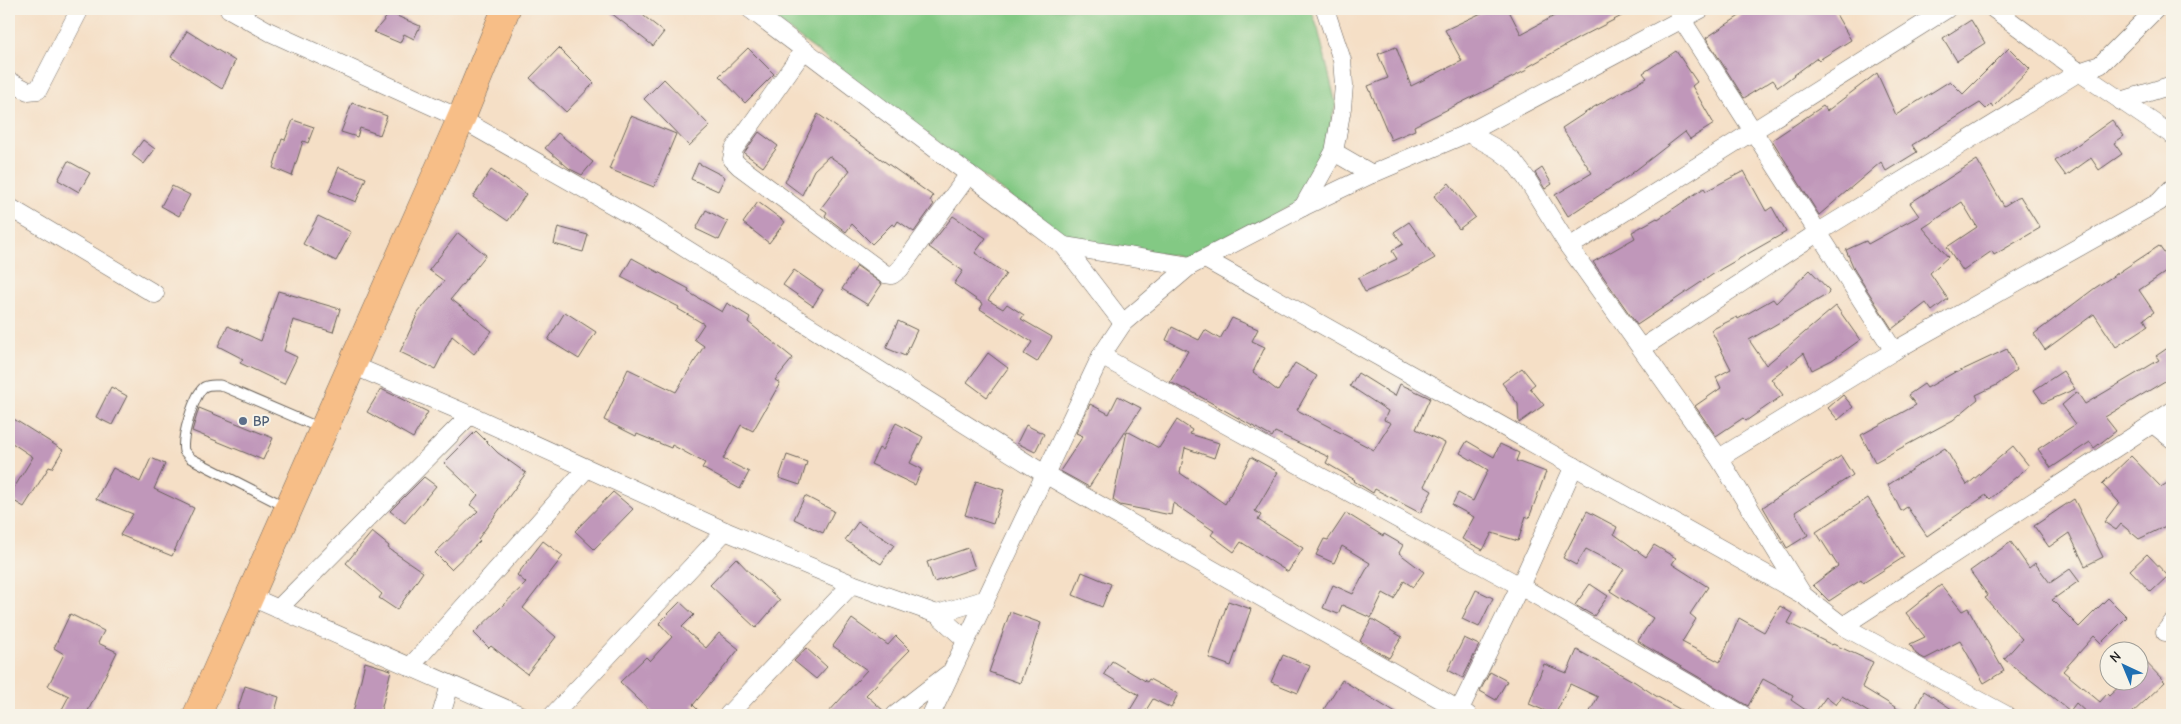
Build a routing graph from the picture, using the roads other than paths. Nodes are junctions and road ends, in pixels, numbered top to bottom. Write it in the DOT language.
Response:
graph roads {
  1 [pos="80,9"];
  2 [pos="229,9"];
  3 [pos="506,9"];
  4 [pos="750,9"];
  5 [pos="1325,9"];
  6 [pos="1701,9"];
  7 [pos="1947,9"];
  8 [pos="1994,9"];
  9 [pos="2156,9"];
  10 [pos="1682,20"];
  11 [pos="804,50"];
  12 [pos="2079,72"];
  13 [pos="9,81"];
  14 [pos="2172,85"];
  15 [pos="2121,101"];
  16 [pos="460,119"];
  17 [pos="1754,132"];
  18 [pos="1468,133"];
  19 [pos="2172,135"];
  20 [pos="1334,152"];
  21 [pos="970,174"];
  22 [pos="1372,174"];
  23 [pos="2172,188"];
  24 [pos="9,207"];
  25 [pos="1304,207"];
  26 [pos="1817,233"];
  27 [pos="1064,246"];
  28 [pos="1569,247"];
  29 [pos="1198,262"];
  30 [pos="155,294"];
  31 [pos="1123,323"];
  32 [pos="1642,348"];
  33 [pos="1894,351"];
  34 [pos="1101,356"];
  35 [pos="352,365"];
  36 [pos="2172,411"];
  37 [pos="470,415"];
  38 [pos="2153,424"];
  39 [pos="323,429"];
  40 [pos="2172,439"];
  41 [pos="1719,458"];
  42 [pos="1574,466"];
  43 [pos="586,469"];
  44 [pos="1044,473"];
  45 [pos="289,508"];
  46 [pos="725,530"];
  47 [pos="852,584"];
  48 [pos="1520,586"];
  49 [pos="1803,595"];
  50 [pos="250,596"];
  51 [pos="984,600"];
  52 [pos="278,609"];
  53 [pos="937,614"];
  54 [pos="1843,626"];
  55 [pos="966,640"];
  56 [pos="410,667"];
  57 [pos="951,672"];
  58 [pos="450,685"];
  59 [pos="1462,714"];
  60 [pos="197,715"];
  61 [pos="441,715"];
  62 [pos="520,715"];
  63 [pos="553,715"];
  64 [pos="728,715"];
  65 [pos="895,715"];
  66 [pos="931,715"];
  67 [pos="1743,715"];
  68 [pos="2006,715"];
  1 -- 13 [label="street"];
  2 -- 16 [label="street"];
  3 -- 16 [label="highway"];
  4 -- 11 [label="street"];
  5 -- 20 [label="street"];
  6 -- 10 [label="street"];
  7 -- 17 [label="street"];
  8 -- 12 [label="street"];
  9 -- 12 [label="street"];
  10 -- 17 [label="street"];
  10 -- 18 [label="street"];
  11 -- 21 [label="street"];
  11 -- 21 [label="street"];
  12 -- 15 [label="street"];
  12 -- 26 [label="street"];
  14 -- 15 [label="street"];
  15 -- 19 [label="street"];
  16 -- 35 [label="highway"];
  16 -- 44 [label="street"];
  17 -- 26 [label="street"];
  17 -- 28 [label="street"];
  18 -- 22 [label="street"];
  18 -- 28 [label="street"];
  20 -- 22 [label="street"];
  20 -- 25 [label="street"];
  21 -- 27 [label="street"];
  22 -- 25 [label="street"];
  23 -- 33 [label="street"];
  24 -- 30 [label="street"];
  25 -- 29 [label="street"];
  26 -- 32 [label="street"];
  26 -- 33 [label="street"];
  27 -- 29 [label="street"];
  27 -- 31 [label="street"];
  28 -- 32 [label="street"];
  29 -- 31 [label="street"];
  29 -- 42 [label="street"];
  31 -- 34 [label="street"];
  32 -- 41 [label="street"];
  33 -- 41 [label="street"];
  34 -- 44 [label="street"];
  34 -- 48 [label="street"];
  35 -- 37 [label="street"];
  35 -- 39 [label="highway"];
  36 -- 38 [label="street"];
  37 -- 43 [label="street"];
  37 -- 52 [label="street"];
  38 -- 40 [label="street"];
  38 -- 54 [label="street"];
  39 -- 45 [label="highway"];
  39 -- 45 [label="lane"];
  41 -- 49 [label="street"];
  42 -- 48 [label="street"];
  42 -- 49 [label="street"];
  43 -- 46 [label="street"];
  43 -- 56 [label="street"];
  44 -- 51 [label="street"];
  44 -- 59 [label="street"];
  45 -- 50 [label="highway"];
  46 -- 47 [label="street"];
  46 -- 63 [label="street"];
  47 -- 53 [label="street"];
  47 -- 64 [label="street"];
  48 -- 59 [label="street"];
  48 -- 67 [label="street"];
  49 -- 54 [label="street"];
  50 -- 52 [label="street"];
  50 -- 60 [label="highway"];
  51 -- 53 [label="street"];
  51 -- 55 [label="street"];
  52 -- 56 [label="street"];
  53 -- 55 [label="street"];
  54 -- 68 [label="street"];
  55 -- 57 [label="street"];
  56 -- 58 [label="street"];
  57 -- 65 [label="street"];
  57 -- 66 [label="street"];
  58 -- 61 [label="street"];
  58 -- 62 [label="street"];
}
